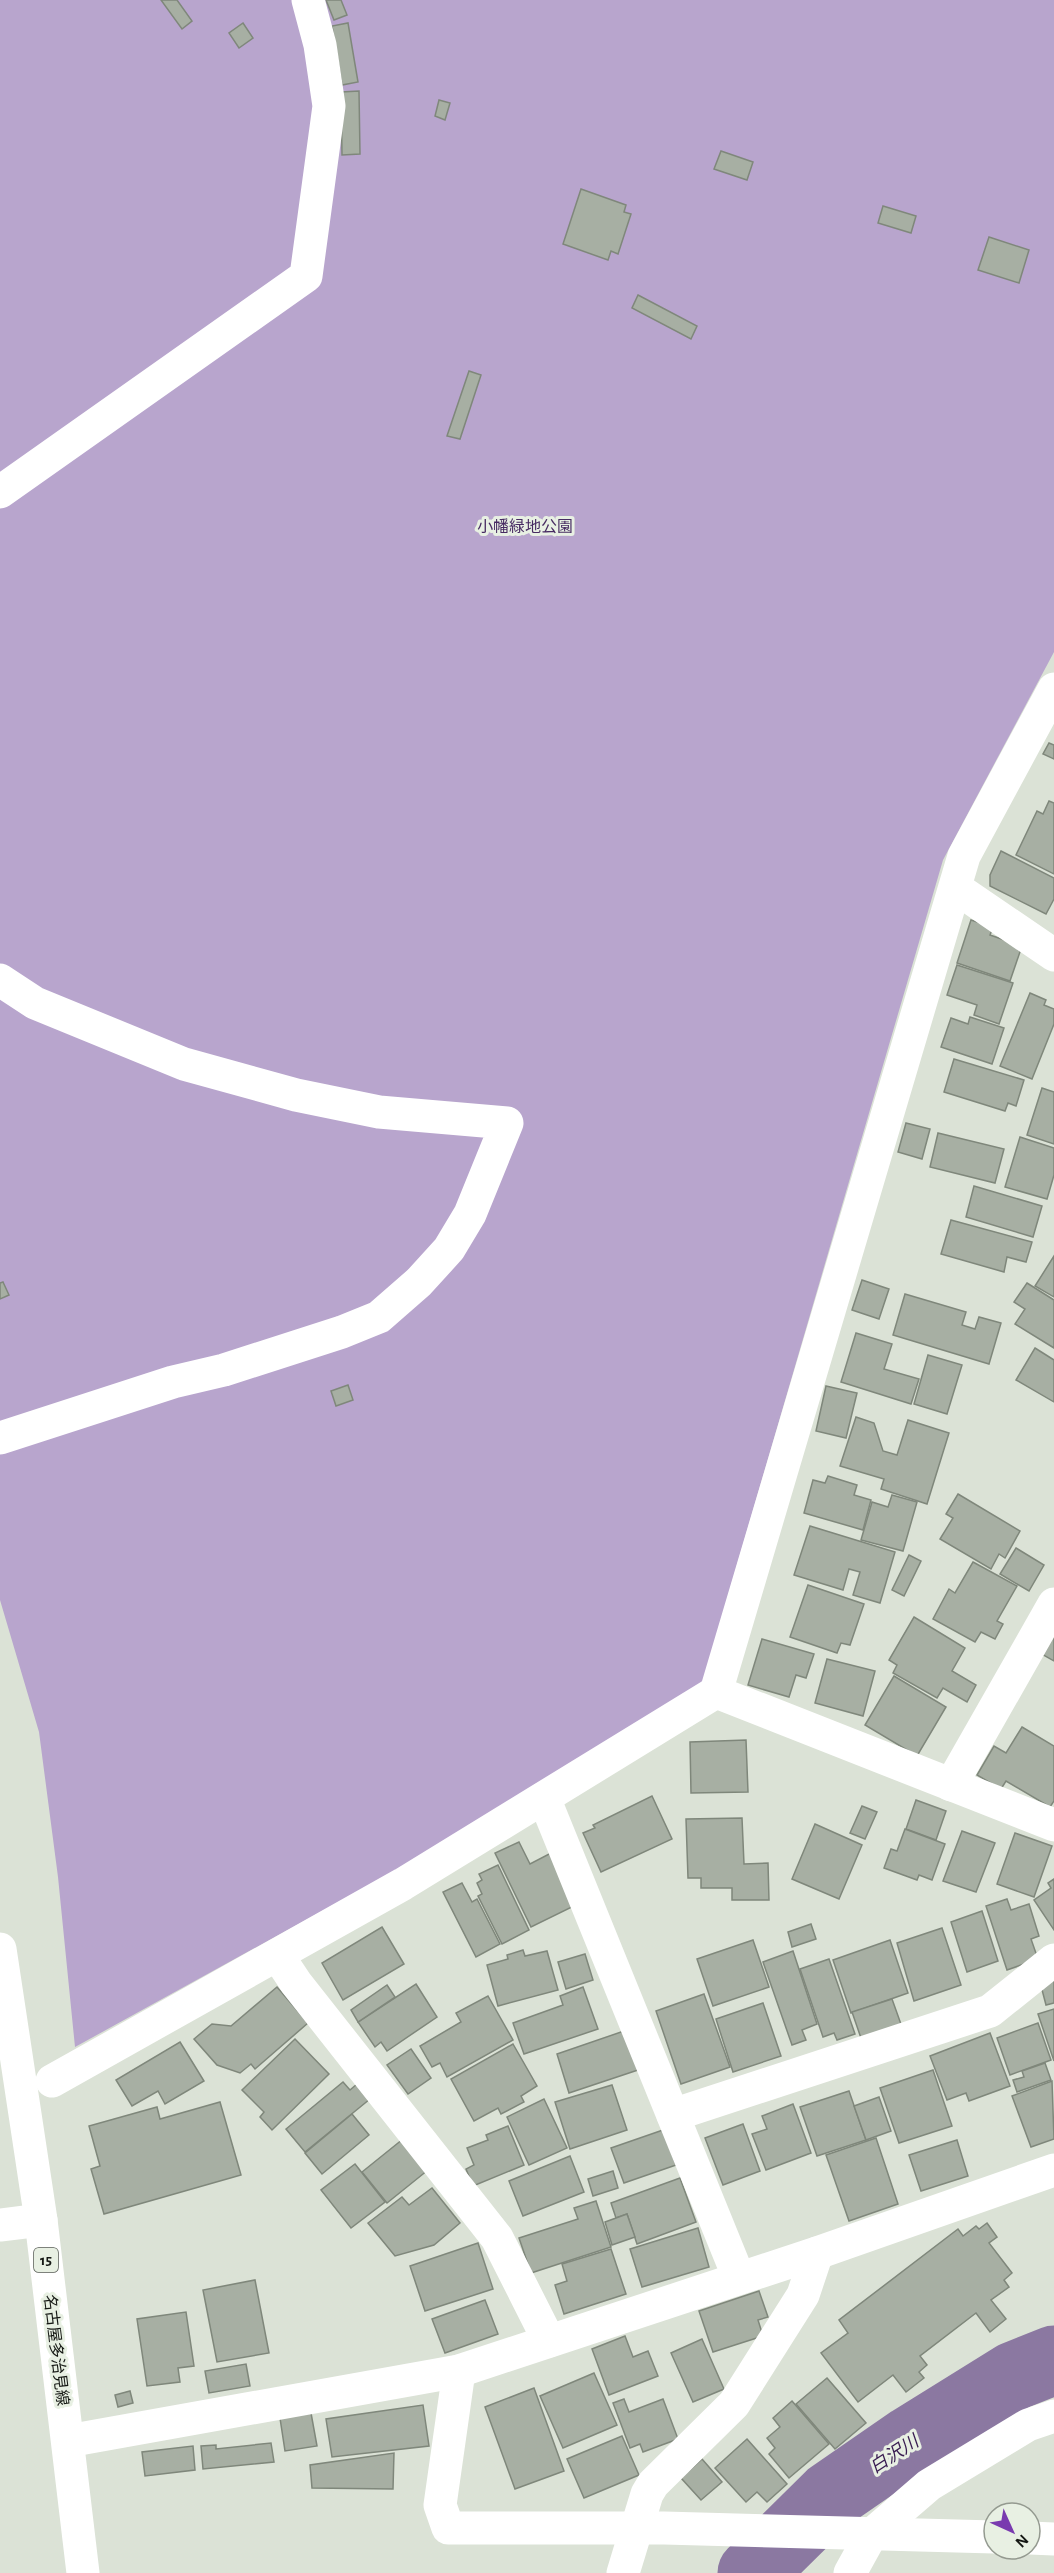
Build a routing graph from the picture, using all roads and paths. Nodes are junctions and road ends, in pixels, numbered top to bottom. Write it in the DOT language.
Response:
graph roads {
  1 [pos="308,0"];
  2 [pos="0,492"];
  3 [pos="1054,689"];
  4 [pos="956,888"];
  5 [pos="1054,955"];
  6 [pos="0,980"];
  7 [pos="0,1438"];
  8 [pos="1054,1604"];
  9 [pos="716,1692"];
  10 [pos="951,1785"];
  11 [pos="544,1798"];
  12 [pos="1054,1825"];
  13 [pos="0,1949"];
  14 [pos="278,1956"];
  15 [pos="1054,1959"];
  16 [pos="52,2081"];
  17 [pos="673,2115"];
  18 [pos="1054,2170"];
  19 [pos="41,2220"];
  20 [pos="0,2225"];
  21 [pos="817,2253"];
  22 [pos="739,2278"];
  23 [pos="549,2342"];
  24 [pos="459,2371"];
  25 [pos="1054,2416"];
  26 [pos="68,2441"];
  27 [pos="650,2528"];
  28 [pos="862,2535"];
  29 [pos="982,2537"];
  30 [pos="83,2573"];
  31 [pos="623,2573"];
  32 [pos="850,2573"];
  1 -- 2 [label="street"];
  3 -- 4 [label="street"];
  4 -- 5 [label="street"];
  4 -- 9 [label="street"];
  6 -- 7 [label="street"];
  8 -- 10 [label="street"];
  9 -- 10 [label="street"];
  9 -- 11 [label="street"];
  10 -- 12 [label="street"];
  11 -- 14 [label="street"];
  11 -- 17 [label="street"];
  13 -- 19 [label="street, 名古屋多治見線 / 15"];
  14 -- 16 [label="street"];
  14 -- 23 [label="street"];
  15 -- 17 [label="street"];
  17 -- 22 [label="street"];
  18 -- 21 [label="street"];
  19 -- 20 [label="street"];
  19 -- 26 [label="street, 名古屋多治見線 / 15"];
  21 -- 22 [label="street"];
  21 -- 27 [label="street"];
  22 -- 23 [label="street"];
  23 -- 24 [label="street"];
  24 -- 26 [label="street"];
  24 -- 27 [label="street"];
  25 -- 28 [label="street"];
  26 -- 30 [label="street, 名古屋多治見線 / 15"];
  27 -- 28 [label="street"];
  27 -- 31 [label="street"];
  28 -- 29 [label="street"];
  28 -- 32 [label="street"];
}
